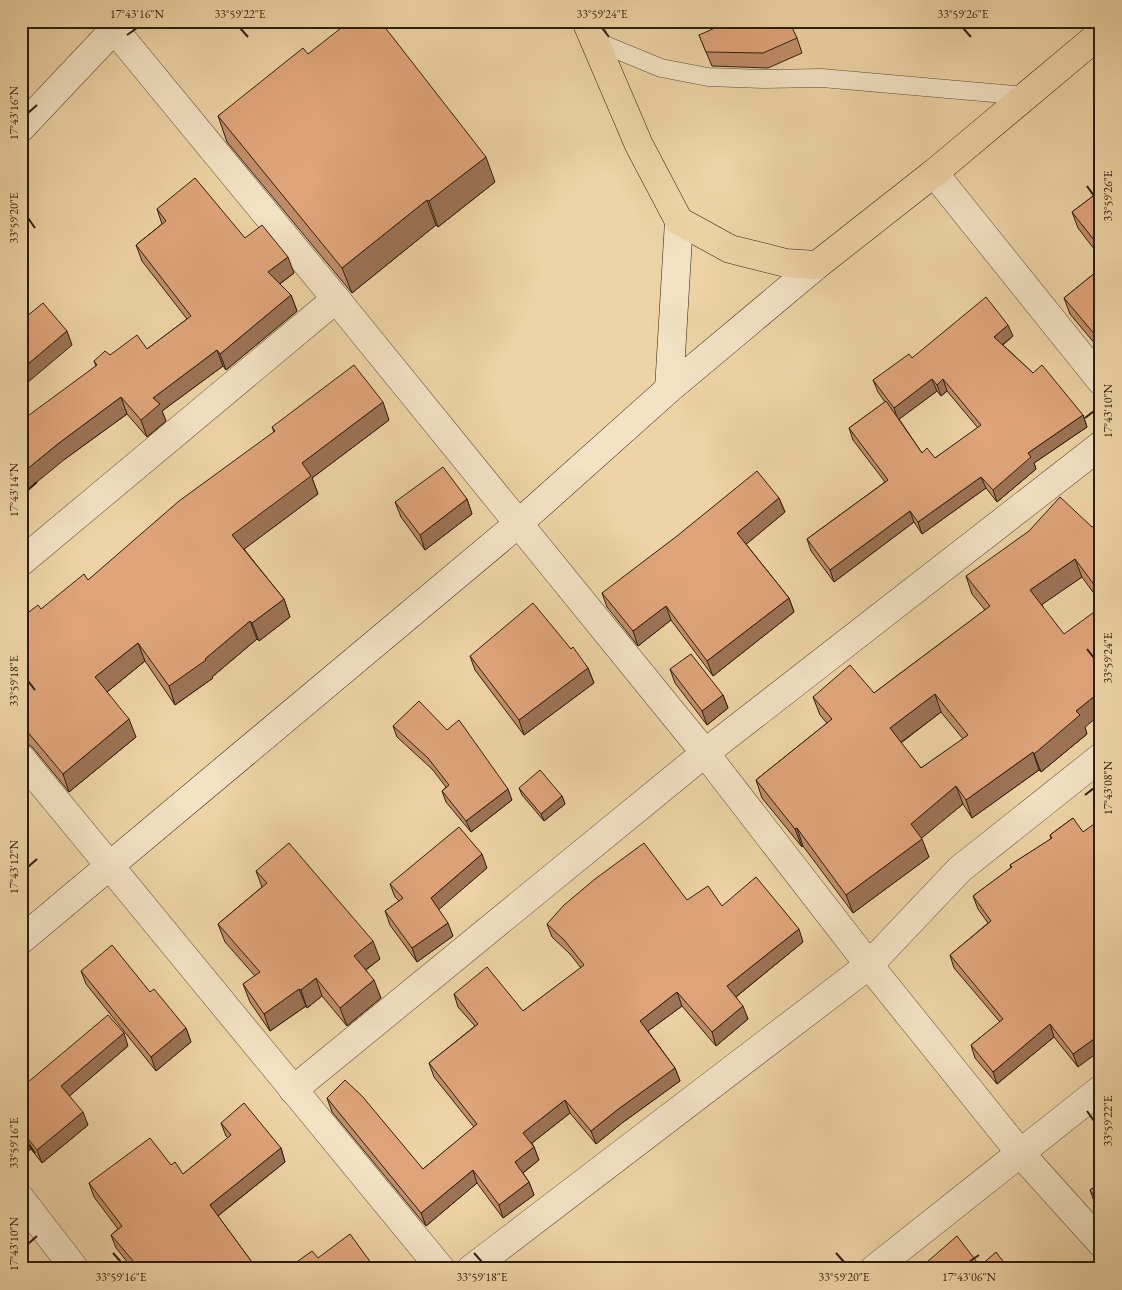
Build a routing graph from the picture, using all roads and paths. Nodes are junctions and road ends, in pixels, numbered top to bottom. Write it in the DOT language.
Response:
graph roads {
  1 [pos="118,25"];
  2 [pos="589,31"];
  3 [pos="1101,33"];
  4 [pos="1026,96"];
  5 [pos="21,128"];
  6 [pos="934,174"];
  7 [pos="679,221"];
  8 [pos="817,266"];
  9 [pos="336,299"];
  10 [pos="1101,380"];
  11 [pos="669,389"];
  12 [pos="1101,445"];
  13 [pos="519,523"];
  14 [pos="21,562"];
  15 [pos="705,753"];
  16 [pos="1101,757"];
  17 [pos="21,758"];
  18 [pos="110,867"];
  19 [pos="21,940"];
  20 [pos="868,966"];
  21 [pos="1101,1089"];
  22 [pos="294,1090"];
  23 [pos="1021,1154"];
  24 [pos="21,1199"];
  25 [pos="1101,1243"];
  26 [pos="70,1267"];
  27 [pos="441,1269"];
  28 [pos="471,1269"];
  29 [pos="874,1269"];
  1 -- 5 [label="street"];
  1 -- 9 [label="street"];
  2 -- 4 [label="lane"];
  2 -- 7 [label="main road"];
  3 -- 4 [label="main road"];
  4 -- 6 [label="main road"];
  6 -- 8 [label="main road"];
  6 -- 10 [label="street"];
  7 -- 8 [label="main road"];
  7 -- 11 [label="street"];
  8 -- 11 [label="street"];
  9 -- 13 [label="street"];
  9 -- 14 [label="street"];
  11 -- 13 [label="street"];
  12 -- 15 [label="street"];
  13 -- 15 [label="street"];
  13 -- 18 [label="street"];
  15 -- 20 [label="street"];
  15 -- 22 [label="street"];
  16 -- 20 [label="street"];
  17 -- 18 [label="street"];
  18 -- 19 [label="street"];
  18 -- 22 [label="street"];
  20 -- 23 [label="street"];
  20 -- 28 [label="street"];
  21 -- 23 [label="street"];
  22 -- 27 [label="street"];
  23 -- 25 [label="street"];
  23 -- 29 [label="street"];
  24 -- 26 [label="street"];
}
